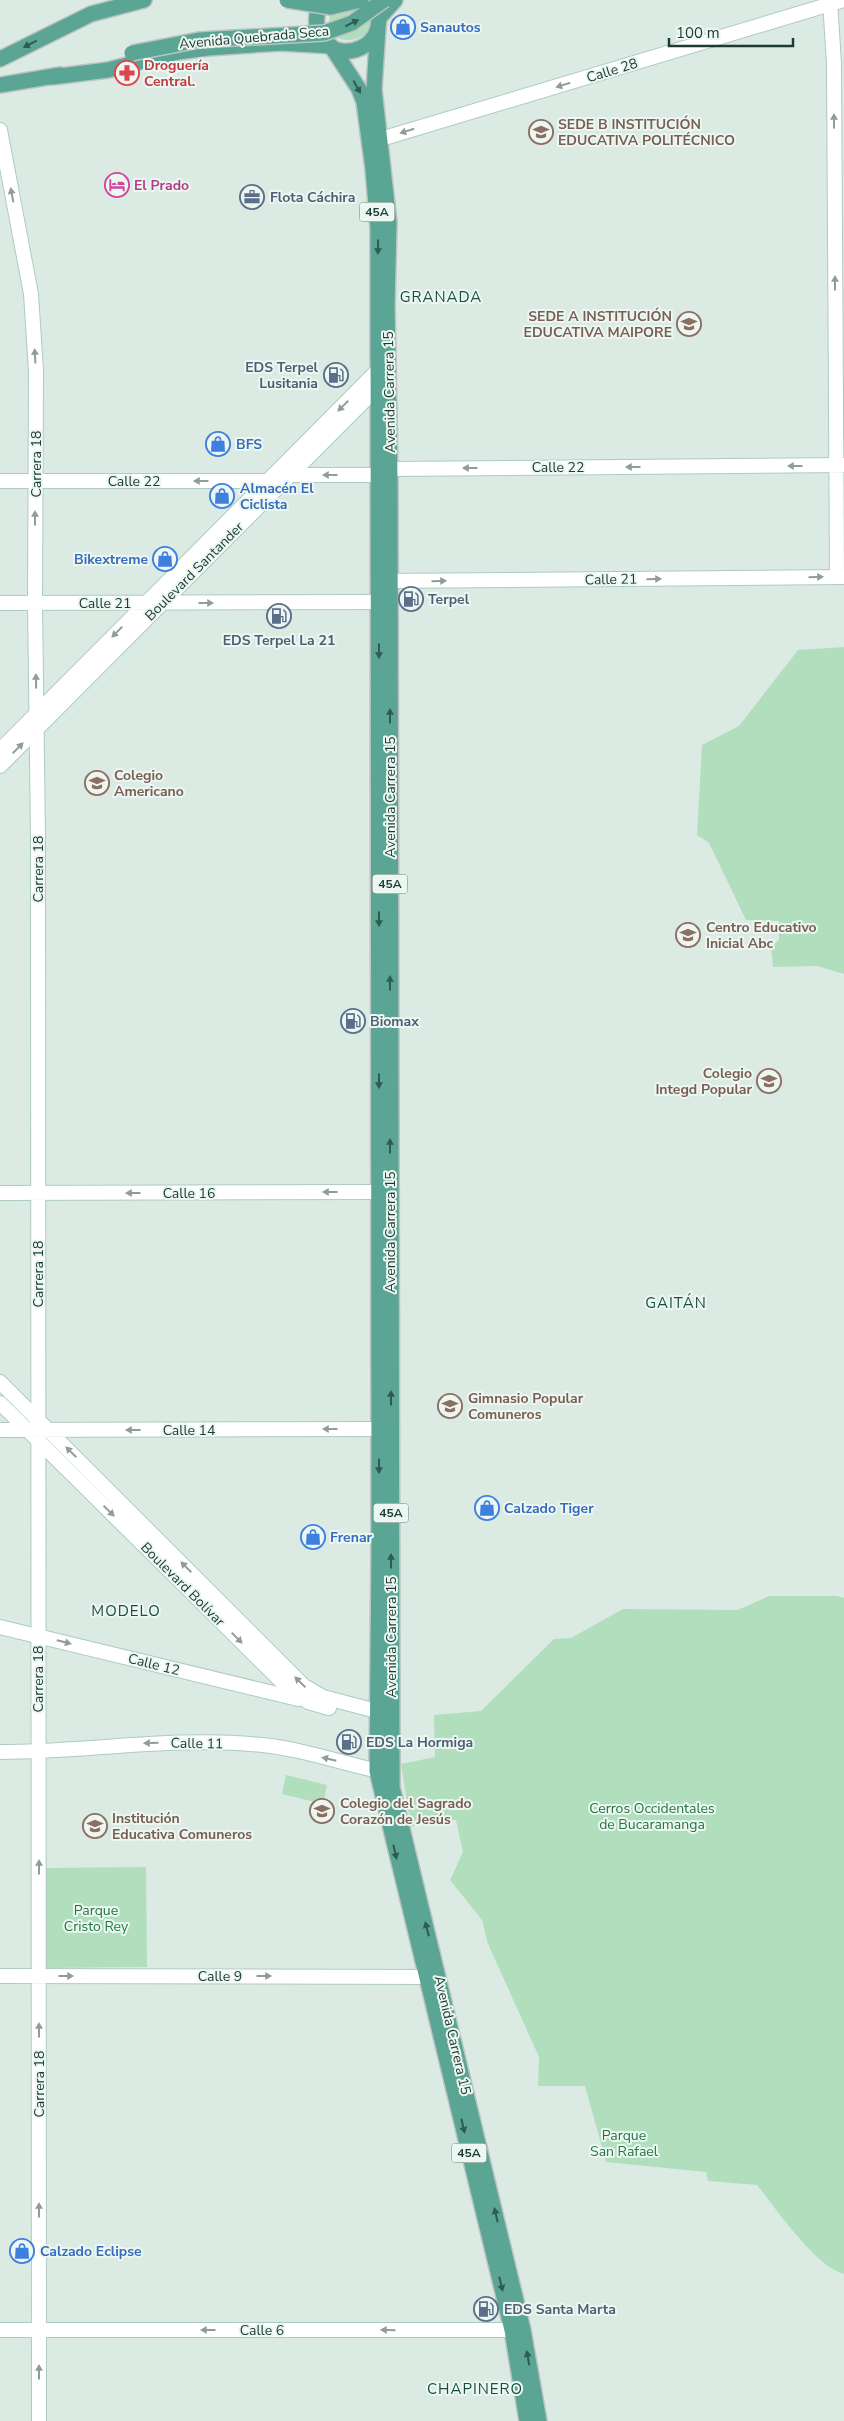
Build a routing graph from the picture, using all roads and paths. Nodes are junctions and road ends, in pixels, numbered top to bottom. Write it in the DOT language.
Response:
graph roads {
  1 [pos="107,0"];
  2 [pos="144,0"];
  3 [pos="287,0"];
  4 [pos="323,0"];
  5 [pos="361,0"];
  6 [pos="372,0"];
  7 [pos="384,0"];
  8 [pos="395,0"];
  9 [pos="835,1"];
  10 [pos="379,23"];
  11 [pos="62,28"];
  12 [pos="331,46"];
  13 [pos="0,59"];
  14 [pos="839,64"];
  15 [pos="52,77"];
  16 [pos="0,85"];
  17 [pos="0,130"];
  18 [pos="381,139"];
  19 [pos="383,374"];
  20 [pos="378,387"];
  21 [pos="840,465"];
  22 [pos="384,472"];
  23 [pos="290,475"];
  24 [pos="270,478"];
  25 [pos="36,481"];
  26 [pos="0,482"];
  27 [pos="841,577"];
  28 [pos="384,581"];
  29 [pos="384,602"];
  30 [pos="0,603"];
  31 [pos="35,603"];
  32 [pos="146,603"];
  33 [pos="163,603"];
  34 [pos="37,713"];
  35 [pos="37,730"];
  36 [pos="0,750"];
  37 [pos="0,766"];
  38 [pos="379,1192"];
  39 [pos="0,1193"];
  40 [pos="38,1193"];
  41 [pos="0,1382"];
  42 [pos="0,1403"];
  43 [pos="379,1429"];
  44 [pos="0,1430"];
  45 [pos="38,1431"];
  46 [pos="0,1626"];
  47 [pos="38,1636"];
  48 [pos="308,1702"];
  49 [pos="384,1717"];
  50 [pos="0,1752"];
  51 [pos="38,1752"];
  52 [pos="384,1772"];
  53 [pos="0,1976"];
  54 [pos="39,1976"];
  55 [pos="433,1977"];
  56 [pos="0,2330"];
  57 [pos="39,2330"];
  58 [pos="517,2330"];
  59 [pos="39,2421"];
  60 [pos="527,2421"];
  61 [pos="539,2421"];
  1 -- 11 [label="main road"];
  2 -- 11 [label="main road"];
  3 -- 5 [label="main road, Avenida Quebrada Seca, bridge"];
  4 -- 12 [label="main road, 45A"];
  6 -- 10 [label="main road, 45A"];
  15 -- 7 [label="main road, Avenida Quebrada Seca, one-way, bridge"];
  8 -- 10 [label="main road"];
  9 -- 14 [label="street"];
  9 -- 18 [label="street, Calle 28, one-way"];
  10 -- 12 [label="main road"];
  10 -- 18 [label="main road, Avenida Carrera 15 / 45A"];
  11 -- 13 [label="main road, one-way"];
  12 -- 15 [label="main road"];
  12 -- 19 [label="main road, Avenida Carrera 15 / 45A, one-way"];
  21 -- 14 [label="street, one-way"];
  15 -- 16 [label="main road, Avenida Quebrada Seca"];
  25 -- 17 [label="street, Carrera 18, one-way"];
  18 -- 19 [label="main road, Avenida Carrera 15 / 45A"];
  19 -- 20 [label="main road, Avenida Carrera 15 / 45A"];
  19 -- 22 [label="main road, Avenida Carrera 15 / 45A"];
  19 -- 24 [label="street, Boulevard Santander, one-way"];
  20 -- 22 [label="main road, Avenida Carrera 15 / 45A"];
  20 -- 23 [label="street, Boulevard Santander"];
  21 -- 22 [label="street, Calle 22, one-way"];
  21 -- 27 [label="street"];
  22 -- 23 [label="street, Calle 22, one-way"];
  22 -- 28 [label="main road, Avenida Carrera 15 / 45A"];
  23 -- 24 [label="street, Calle 22"];
  23 -- 33 [label="street, Boulevard Santander"];
  24 -- 25 [label="street, Calle 22, one-way"];
  24 -- 32 [label="street, Boulevard Santander"];
  25 -- 26 [label="street, Calle 22"];
  31 -- 25 [label="street, Carrera 18, one-way"];
  28 -- 27 [label="street, Calle 21, one-way"];
  28 -- 29 [label="main road, Avenida Carrera 15 / 45A"];
  33 -- 29 [label="street, Calle 21, one-way"];
  29 -- 38 [label="main road, Avenida Carrera 15 / 45A, one-way"];
  49 -- 29 [label="main road, Avenida Carrera 15 / 45A, one-way"];
  30 -- 31 [label="street, Calle 21"];
  31 -- 32 [label="street, Calle 21"];
  34 -- 31 [label="street, Carrera 18, one-way"];
  32 -- 33 [label="street, Calle 21"];
  32 -- 34 [label="street, Boulevard Santander, one-way"];
  33 -- 35 [label="street, Boulevard Santander"];
  34 -- 35 [label="street, Carrera 18"];
  34 -- 36 [label="street, Boulevard Santander"];
  37 -- 35 [label="street, Boulevard Santander, one-way"];
  35 -- 40 [label="street, Carrera 18"];
  38 -- 40 [label="street, Calle 16, one-way"];
  38 -- 43 [label="main road, Avenida Carrera 15 / 45A"];
  39 -- 40 [label="street, Calle 16"];
  40 -- 45 [label="street, Carrera 18"];
  41 -- 45 [label="street, Boulevard Bolívar"];
  42 -- 45 [label="street, Boulevard Bolívar"];
  43 -- 45 [label="street, Calle 14, one-way"];
  43 -- 49 [label="main road, Avenida Carrera 15 / 45A, one-way"];
  44 -- 45 [label="street, Calle 14"];
  45 -- 47 [label="street, Carrera 18"];
  45 -- 48 [label="street, Boulevard Bolívar, one-way"];
  49 -- 45 [label="street, Boulevard Bolívar, one-way"];
  46 -- 47 [label="street, Calle 12"];
  47 -- 48 [label="street, Calle 12, one-way"];
  47 -- 51 [label="street, Carrera 18"];
  48 -- 49 [label="street, Boulevard Bolívar"];
  49 -- 52 [label="main road, Avenida Carrera 15 / 45A"];
  50 -- 51 [label="street, Calle 11"];
  52 -- 51 [label="street, Calle 11, one-way"];
  54 -- 51 [label="street, Carrera 18, one-way"];
  52 -- 55 [label="main road, Avenida Carrera 15 / 45A"];
  53 -- 54 [label="street, Calle 9"];
  54 -- 55 [label="street, Calle 9, one-way"];
  57 -- 54 [label="street, Carrera 18, one-way"];
  55 -- 58 [label="main road, Avenida Carrera 15 / 45A"];
  56 -- 57 [label="street, Calle 6"];
  58 -- 57 [label="street, Calle 6, one-way"];
  59 -- 57 [label="street, Carrera 18, one-way"];
  58 -- 60 [label="main road, Avenida Carrera 15 / 45A"];
  61 -- 58 [label="main road, Avenida Carrera 15 / 45A, one-way"];
}
